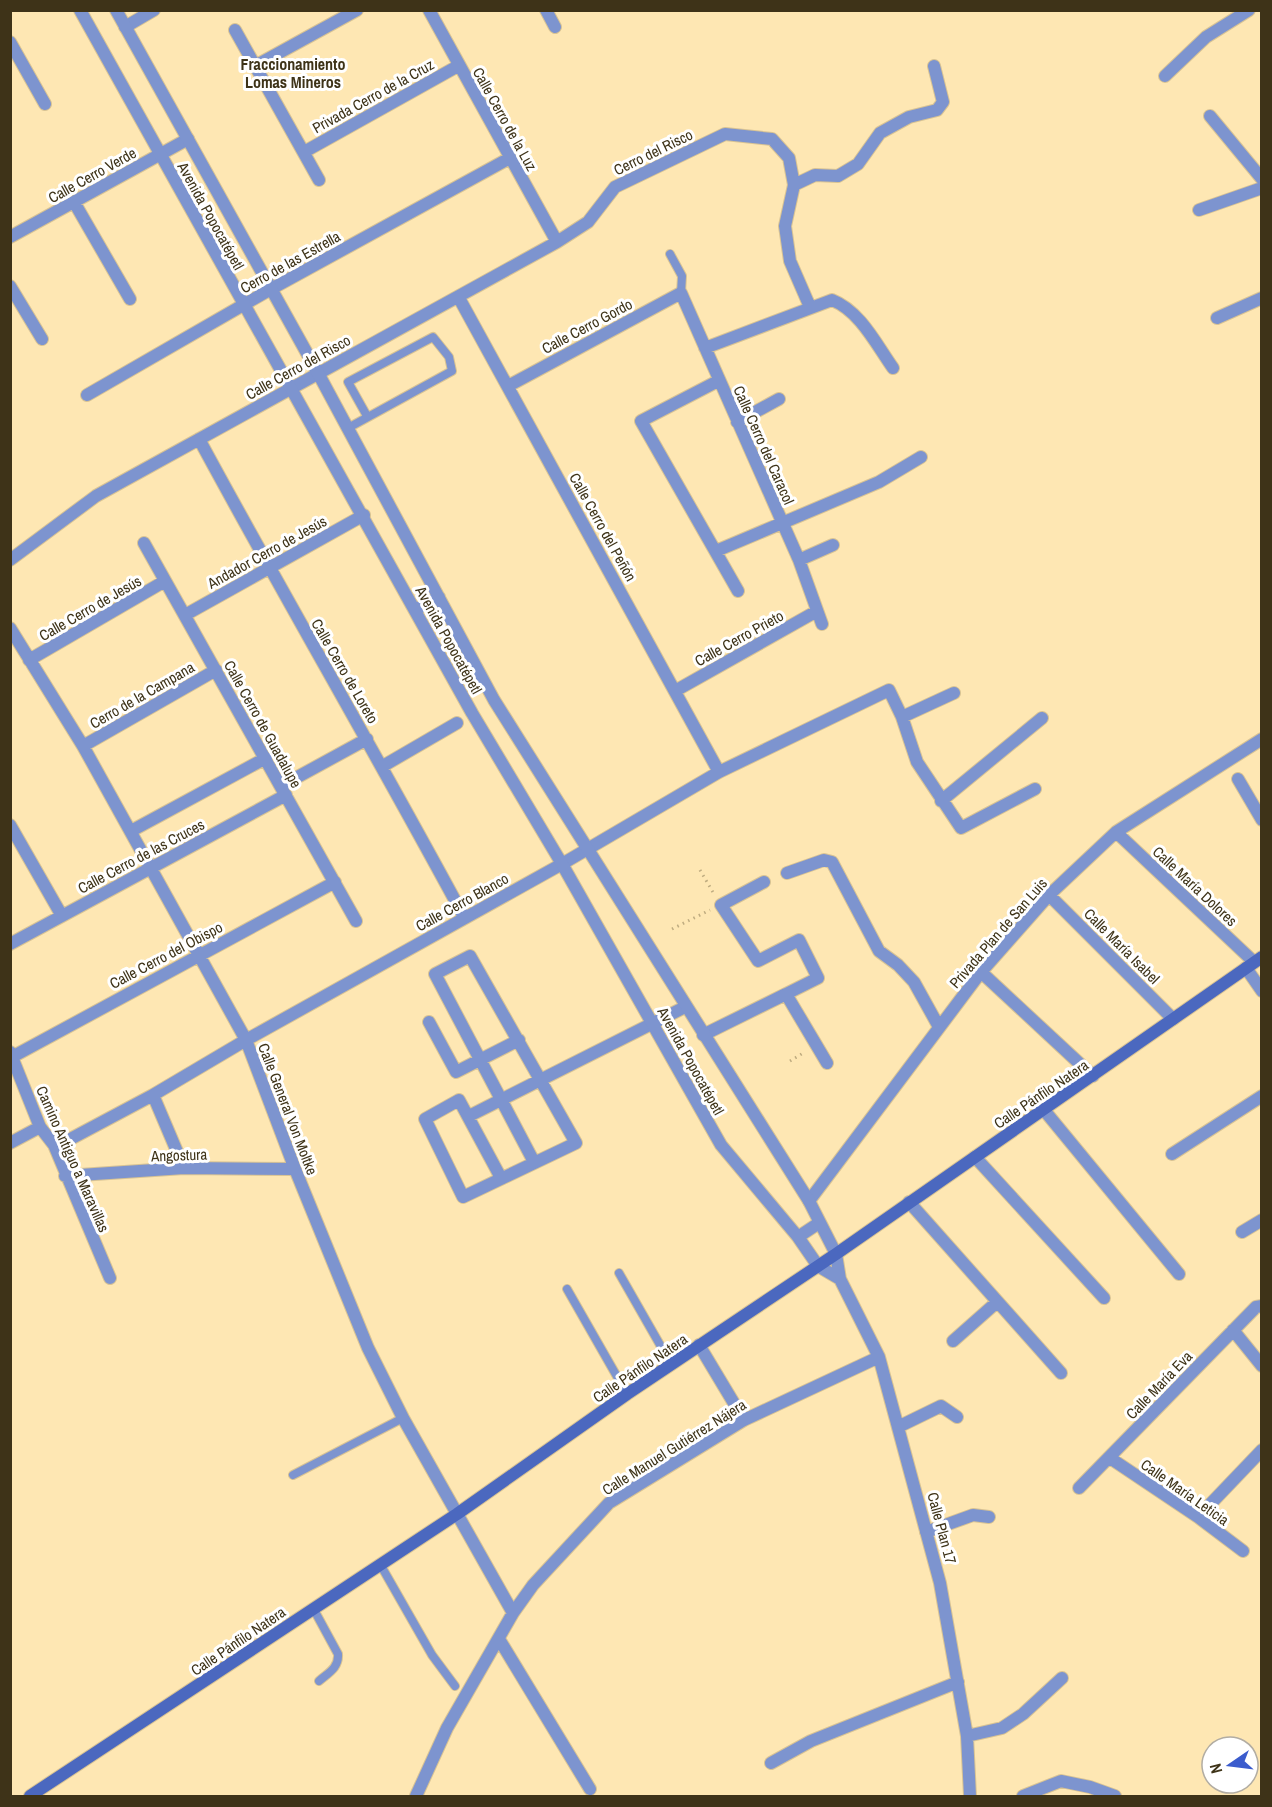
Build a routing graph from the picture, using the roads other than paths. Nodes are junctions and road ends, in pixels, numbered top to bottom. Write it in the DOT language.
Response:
graph roads {
  1 [pos="80,10"];
  2 [pos="116,10"];
  3 [pos="154,10"];
  4 [pos="357,10"];
  5 [pos="429,10"];
  6 [pos="546,10"];
  7 [pos="1249,10"];
  8 [pos="125,27"];
  9 [pos="555,27"];
  10 [pos="235,30"];
  11 [pos="10,42"];
  12 [pos="255,66"];
  13 [pos="458,66"];
  14 [pos="934,66"];
  15 [pos="1165,76"];
  16 [pos="45,104"];
  17 [pos="1210,116"];
  18 [pos="188,139"];
  19 [pos="304,152"];
  20 [pos="159,155"];
  21 [pos="510,158"];
  22 [pos="1262,179"];
  23 [pos="319,180"];
  24 [pos="794,185"];
  25 [pos="1262,188"];
  26 [pos="74,202"];
  27 [pos="600,205"];
  28 [pos="1199,210"];
  29 [pos="10,237"];
  30 [pos="557,242"];
  31 [pos="670,254"];
  32 [pos="10,286"];
  33 [pos="271,289"];
  34 [pos="681,293"];
  35 [pos="459,298"];
  36 [pos="1262,298"];
  37 [pos="130,299"];
  38 [pos="244,305"];
  39 [pos="810,307"];
  40 [pos="1217,318"];
  41 [pos="42,339"];
  42 [pos="705,348"];
  43 [pos="893,368"];
  44 [pos="318,373"];
  45 [pos="718,381"];
  46 [pos="508,386"];
  47 [pos="290,388"];
  48 [pos="87,395"];
  49 [pos="779,399"];
  50 [pos="367,416"];
  51 [pos="737,422"];
  52 [pos="348,428"];
  53 [pos="199,440"];
  54 [pos="921,457"];
  55 [pos="364,515"];
  56 [pos="782,522"];
  57 [pos="144,543"];
  58 [pos="833,545"];
  59 [pos="716,551"];
  60 [pos="10,560"];
  61 [pos="799,560"];
  62 [pos="269,568"];
  63 [pos="165,581"];
  64 [pos="738,591"];
  65 [pos="439,597"];
  66 [pos="415,610"];
  67 [pos="817,611"];
  68 [pos="185,615"];
  69 [pos="822,624"];
  70 [pos="10,628"];
  71 [pos="29,660"];
  72 [pos="216,670"];
  73 [pos="675,691"];
  74 [pos="954,693"];
  75 [pos="902,717"];
  76 [pos="1042,718"];
  77 [pos="457,723"];
  78 [pos="367,739"];
  79 [pos="1262,739"];
  80 [pos="83,746"];
  81 [pos="266,758"];
  82 [pos="383,766"];
  83 [pos="719,772"];
  84 [pos="1238,779"];
  85 [pos="1035,789"];
  86 [pos="284,790"];
  87 [pos="941,801"];
  88 [pos="1262,820"];
  89 [pos="10,825"];
  90 [pos="131,831"];
  91 [pos="1116,832"];
  92 [pos="586,850"];
  93 [pos="562,864"];
  94 [pos="150,869"];
  95 [pos="787,873"];
  96 [pos="335,882"];
  97 [pos="764,882"];
  98 [pos="1049,895"];
  99 [pos="62,916"];
  100 [pos="464,917"];
  101 [pos="356,921"];
  102 [pos="10,944"];
  103 [pos="198,955"];
  104 [pos="1254,962"];
  105 [pos="981,972"];
  106 [pos="1262,991"];
  107 [pos="786,994"];
  108 [pos="685,1007"];
  109 [pos="1173,1019"];
  110 [pos="429,1022"];
  111 [pos="654,1024"];
  112 [pos="939,1027"];
  113 [pos="703,1035"];
  114 [pos="246,1040"];
  115 [pos="519,1040"];
  116 [pos="11,1054"];
  117 [pos="481,1060"];
  118 [pos="827,1063"];
  119 [pos="1093,1076"];
  120 [pos="542,1078"];
  121 [pos="153,1095"];
  122 [pos="1262,1096"];
  123 [pos="502,1099"];
  124 [pos="1044,1110"];
  125 [pos="469,1116"];
  126 [pos="40,1127"];
  127 [pos="10,1143"];
  128 [pos="54,1145"];
  129 [pos="1172,1154"];
  130 [pos="975,1157"];
  131 [pos="534,1162"];
  132 [pos="183,1168"];
  133 [pos="295,1169"];
  134 [pos="65,1176"];
  135 [pos="501,1178"];
  136 [pos="809,1201"];
  137 [pos="909,1202"];
  138 [pos="1262,1220"];
  139 [pos="819,1222"];
  140 [pos="1242,1232"];
  141 [pos="798,1237"];
  142 [pos="836,1254"];
  143 [pos="818,1266"];
  144 [pos="619,1274"];
  145 [pos="1179,1274"];
  146 [pos="111,1278"];
  147 [pos="840,1279"];
  148 [pos="567,1289"];
  149 [pos="1104,1298"];
  150 [pos="998,1302"];
  151 [pos="1262,1306"];
  152 [pos="1233,1330"];
  153 [pos="953,1341"];
  154 [pos="699,1345"];
  155 [pos="879,1357"];
  156 [pos="671,1364"];
  157 [pos="1262,1366"];
  158 [pos="1061,1373"];
  159 [pos="627,1394"];
  160 [pos="957,1417"];
  161 [pos="403,1418"];
  162 [pos="744,1420"];
  163 [pos="900,1426"];
  164 [pos="1262,1449"];
  165 [pos="1110,1458"];
  166 [pos="293,1475"];
  167 [pos="1079,1488"];
  168 [pos="457,1514"];
  169 [pos="990,1517"];
  170 [pos="1197,1517"];
  171 [pos="926,1532"];
  172 [pos="1243,1551"];
  173 [pos="380,1564"];
  174 [pos="313,1608"];
  175 [pos="513,1614"];
  176 [pos="499,1639"];
  177 [pos="1062,1678"];
  178 [pos="319,1680"];
  179 [pos="958,1682"];
  180 [pos="455,1686"];
  181 [pos="967,1736"];
  182 [pos="771,1762"];
  183 [pos="590,1789"];
  184 [pos="30,1797"];
  185 [pos="416,1797"];
  186 [pos="970,1797"];
  187 [pos="1023,1797"];
  188 [pos="1115,1797"];
  1 -- 20 [label="street, Avenida Popocatépetl"];
  2 -- 8 [label="street, Avenida Popocatépetl"];
  3 -- 8 [label="street"];
  4 -- 12 [label="street"];
  5 -- 13 [label="street, Calle Cerro de la Luz"];
  6 -- 9 [label="street"];
  7 -- 15 [label="street"];
  8 -- 18 [label="street, Avenida Popocatépetl"];
  10 -- 12 [label="street, Privada Cerro de la Cruz"];
  11 -- 16 [label="street"];
  12 -- 19 [label="street, Privada Cerro de la Cruz"];
  13 -- 19 [label="street, Privada Cerro de la Cruz"];
  13 -- 21 [label="street, Calle Cerro de la Luz"];
  14 -- 24 [label="street"];
  17 -- 22 [label="street"];
  18 -- 20 [label="street, Calle Cerro Verde"];
  18 -- 33 [label="street, Avenida Popocatépetl"];
  19 -- 23 [label="street, Privada Cerro de la Cruz"];
  20 -- 26 [label="street, Calle Cerro Verde"];
  20 -- 38 [label="street, Avenida Popocatépetl"];
  21 -- 30 [label="street, Calle Cerro de la Luz"];
  21 -- 33 [label="street, Cerro de las Estrella"];
  24 -- 27 [label="street, Cerro del Risco"];
  24 -- 39 [label="street"];
  25 -- 28 [label="street"];
  26 -- 29 [label="street, Calle Cerro Verde"];
  26 -- 37 [label="street"];
  27 -- 30 [label="street, Calle Cerro del Risco"];
  30 -- 35 [label="street, Calle Cerro del Risco"];
  31 -- 34 [label="lane"];
  32 -- 41 [label="street"];
  33 -- 38 [label="street, Cerro de las Estrella"];
  33 -- 44 [label="street, Avenida Popocatépetl"];
  34 -- 42 [label="street, Calle Cerro del Caracol"];
  34 -- 46 [label="street, Calle Cerro Gordo"];
  35 -- 44 [label="street, Calle Cerro del Risco"];
  35 -- 46 [label="street, Calle Cerro del Peñón"];
  36 -- 40 [label="street"];
  38 -- 47 [label="street, Avenida Popocatépetl"];
  38 -- 48 [label="street, Cerro de las Estrella"];
  39 -- 42 [label="street"];
  39 -- 43 [label="street"];
  42 -- 45 [label="street, Calle Cerro del Caracol"];
  44 -- 47 [label="street, Calle Cerro del Risco"];
  44 -- 52 [label="street, Avenida Popocatépetl"];
  45 -- 51 [label="street, Calle Cerro del Caracol"];
  45 -- 59 [label="street"];
  46 -- 73 [label="street, Calle Cerro del Peñón"];
  47 -- 53 [label="street, Calle Cerro del Risco"];
  47 -- 55 [label="street, Avenida Popocatépetl"];
  49 -- 51 [label="street"];
  50 -- 50 [label="lane"];
  50 -- 52 [label="lane"];
  51 -- 56 [label="street, Calle Cerro del Caracol"];
  52 -- 65 [label="street, Avenida Popocatépetl"];
  53 -- 60 [label="street, Calle Cerro del Risco"];
  53 -- 62 [label="street, Calle Cerro de Loreto"];
  54 -- 56 [label="street"];
  55 -- 62 [label="street, Andador Cerro de Jesús"];
  55 -- 66 [label="street, Avenida Popocatépetl"];
  56 -- 59 [label="street"];
  56 -- 61 [label="street, Calle Cerro del Caracol"];
  57 -- 63 [label="street, Calle Cerro de Guadalupe"];
  58 -- 61 [label="street"];
  59 -- 64 [label="street"];
  61 -- 67 [label="street, Calle Cerro del Caracol"];
  62 -- 68 [label="street, Andador Cerro de Jesús"];
  62 -- 78 [label="street, Calle Cerro de Loreto"];
  63 -- 68 [label="street, Calle Cerro de Guadalupe"];
  63 -- 71 [label="street, Calle Cerro de Jesús"];
  65 -- 66 [label="street"];
  65 -- 92 [label="street, Avenida Popocatépetl"];
  66 -- 93 [label="street, Avenida Popocatépetl"];
  67 -- 69 [label="street, Calle Cerro del Caracol"];
  67 -- 73 [label="street, Calle Cerro Prieto"];
  68 -- 72 [label="street, Calle Cerro de Guadalupe"];
  70 -- 71 [label="street, Calle General Von Moltke"];
  71 -- 80 [label="street, Calle General Von Moltke"];
  72 -- 80 [label="street, Cerro de la Campana"];
  72 -- 81 [label="street, Calle Cerro de Guadalupe"];
  73 -- 83 [label="street, Calle Cerro del Peñón"];
  74 -- 75 [label="street"];
  75 -- 83 [label="street, Calle Cerro Blanco"];
  75 -- 87 [label="street"];
  76 -- 87 [label="street"];
  77 -- 82 [label="street"];
  78 -- 82 [label="street, Calle Cerro de Loreto"];
  78 -- 86 [label="street, Calle Cerro de las Cruces"];
  79 -- 91 [label="street, Privada Plan de San Luis"];
  80 -- 90 [label="street, Calle General Von Moltke"];
  81 -- 86 [label="street, Calle Cerro de Guadalupe"];
  81 -- 90 [label="street, Calle Cerro de las Cruces"];
  82 -- 100 [label="street, Calle Cerro de Loreto"];
  83 -- 92 [label="street, Calle Cerro Blanco"];
  84 -- 88 [label="street"];
  85 -- 87 [label="street"];
  86 -- 94 [label="street, Calle Cerro de las Cruces"];
  86 -- 96 [label="street, Calle Cerro de Guadalupe"];
  89 -- 99 [label="street"];
  90 -- 94 [label="street, Calle General Von Moltke"];
  91 -- 98 [label="street, Privada Plan de San Luis"];
  91 -- 104 [label="street, Calle María Dolores"];
  92 -- 93 [label="street, Calle Cerro Blanco"];
  92 -- 108 [label="street, Avenida Popocatépetl"];
  93 -- 100 [label="street, Calle Cerro Blanco"];
  93 -- 111 [label="street, Avenida Popocatépetl"];
  94 -- 99 [label="street, Calle Cerro de las Cruces"];
  94 -- 103 [label="street, Calle General Von Moltke"];
  95 -- 112 [label="street"];
  96 -- 101 [label="street, Calle Cerro de Guadalupe"];
  96 -- 103 [label="street, Calle Cerro del Obispo"];
  97 -- 107 [label="street"];
  98 -- 105 [label="street, Privada Plan de San Luis"];
  98 -- 109 [label="street, Calle María Isabel"];
  99 -- 102 [label="street, Calle Cerro de las Cruces"];
  100 -- 114 [label="street, Calle Cerro Blanco"];
  103 -- 114 [label="street, Calle General Von Moltke"];
  103 -- 116 [label="street, Calle Cerro del Obispo"];
  104 -- 106 [label="street, Calle María Dolores"];
  104 -- 109 [label="main road, Calle Pánfilo Natera"];
  105 -- 112 [label="street, Privada Plan de San Luis"];
  105 -- 119 [label="street"];
  107 -- 113 [label="street"];
  107 -- 118 [label="street"];
  108 -- 111 [label="street"];
  108 -- 113 [label="street, Avenida Popocatépetl"];
  109 -- 119 [label="main road, Calle Pánfilo Natera"];
  110 -- 117 [label="street"];
  111 -- 120 [label="street"];
  111 -- 141 [label="street, Avenida Popocatépetl"];
  112 -- 136 [label="street, Privada Plan de San Luis"];
  113 -- 136 [label="street, Avenida Popocatépetl"];
  114 -- 121 [label="street, Calle Cerro Blanco"];
  114 -- 133 [label="street, Calle General Von Moltke"];
  115 -- 117 [label="street"];
  115 -- 117 [label="street"];
  115 -- 120 [label="street"];
  116 -- 126 [label="street, Camino Antiguo a Maravillas"];
  117 -- 123 [label="street"];
  119 -- 124 [label="main road, Calle Pánfilo Natera"];
  120 -- 123 [label="street"];
  120 -- 131 [label="street"];
  121 -- 128 [label="street, Calle Cerro Blanco"];
  121 -- 132 [label="street"];
  122 -- 129 [label="street"];
  123 -- 125 [label="street"];
  123 -- 131 [label="street"];
  124 -- 130 [label="main road, Calle Pánfilo Natera"];
  124 -- 145 [label="street"];
  125 -- 135 [label="street"];
  125 -- 135 [label="street"];
  126 -- 127 [label="street"];
  126 -- 128 [label="street, Camino Antiguo a Maravillas"];
  128 -- 134 [label="street, Camino Antiguo a Maravillas"];
  130 -- 137 [label="main road, Calle Pánfilo Natera"];
  130 -- 149 [label="street"];
  131 -- 135 [label="street"];
  132 -- 133 [label="street, Angostura"];
  132 -- 134 [label="street, Angostura"];
  133 -- 161 [label="street, Calle General Von Moltke"];
  134 -- 146 [label="street, Camino Antiguo a Maravillas"];
  136 -- 139 [label="street, Avenida Popocatépetl"];
  137 -- 142 [label="main road, Calle Pánfilo Natera"];
  137 -- 150 [label="street"];
  138 -- 140 [label="street"];
  139 -- 141 [label="street"];
  139 -- 142 [label="street, Avenida Popocatépetl"];
  141 -- 143 [label="street, Avenida Popocatépetl"];
  142 -- 143 [label="main road, Calle Pánfilo Natera"];
  142 -- 147 [label="street, Calle Plan 17"];
  143 -- 147 [label="street"];
  143 -- 154 [label="main road, Calle Pánfilo Natera"];
  144 -- 156 [label="lane"];
  147 -- 155 [label="street, Calle Plan 17"];
  148 -- 159 [label="lane"];
  150 -- 153 [label="street"];
  150 -- 158 [label="street"];
  151 -- 152 [label="street, Calle María Eva"];
  152 -- 157 [label="street"];
  152 -- 165 [label="street, Calle María Eva"];
  154 -- 156 [label="main road, Calle Pánfilo Natera"];
  154 -- 162 [label="street"];
  155 -- 162 [label="street, Calle Manuel Gutiérrez Nájera"];
  155 -- 163 [label="street, Calle Plan 17"];
  156 -- 159 [label="main road, Calle Pánfilo Natera"];
  159 -- 168 [label="main road, Calle Pánfilo Natera"];
  160 -- 163 [label="street"];
  161 -- 166 [label="lane"];
  161 -- 168 [label="street, Calle General Von Moltke"];
  162 -- 175 [label="street, Calle Manuel Gutiérrez Nájera"];
  163 -- 171 [label="street, Calle Plan 17"];
  164 -- 170 [label="street"];
  165 -- 167 [label="street, Calle María Eva"];
  165 -- 170 [label="street, Calle María Leticia"];
  168 -- 173 [label="main road, Calle Pánfilo Natera"];
  168 -- 175 [label="street, Calle General Von Moltke"];
  169 -- 171 [label="street"];
  170 -- 172 [label="street, Calle María Leticia"];
  171 -- 179 [label="street, Calle Plan 17"];
  173 -- 174 [label="main road, Calle Pánfilo Natera"];
  173 -- 180 [label="lane"];
  174 -- 178 [label="lane"];
  174 -- 184 [label="main road, Calle Pánfilo Natera"];
  175 -- 176 [label="street, Calle Manuel Gutiérrez Nájera"];
  176 -- 183 [label="street"];
  176 -- 185 [label="street, Calle Manuel Gutiérrez Nájera"];
  177 -- 181 [label="street"];
  179 -- 181 [label="street, Calle Plan 17"];
  179 -- 182 [label="street"];
  181 -- 186 [label="street, Calle Plan 17"];
  187 -- 188 [label="street"];
}
